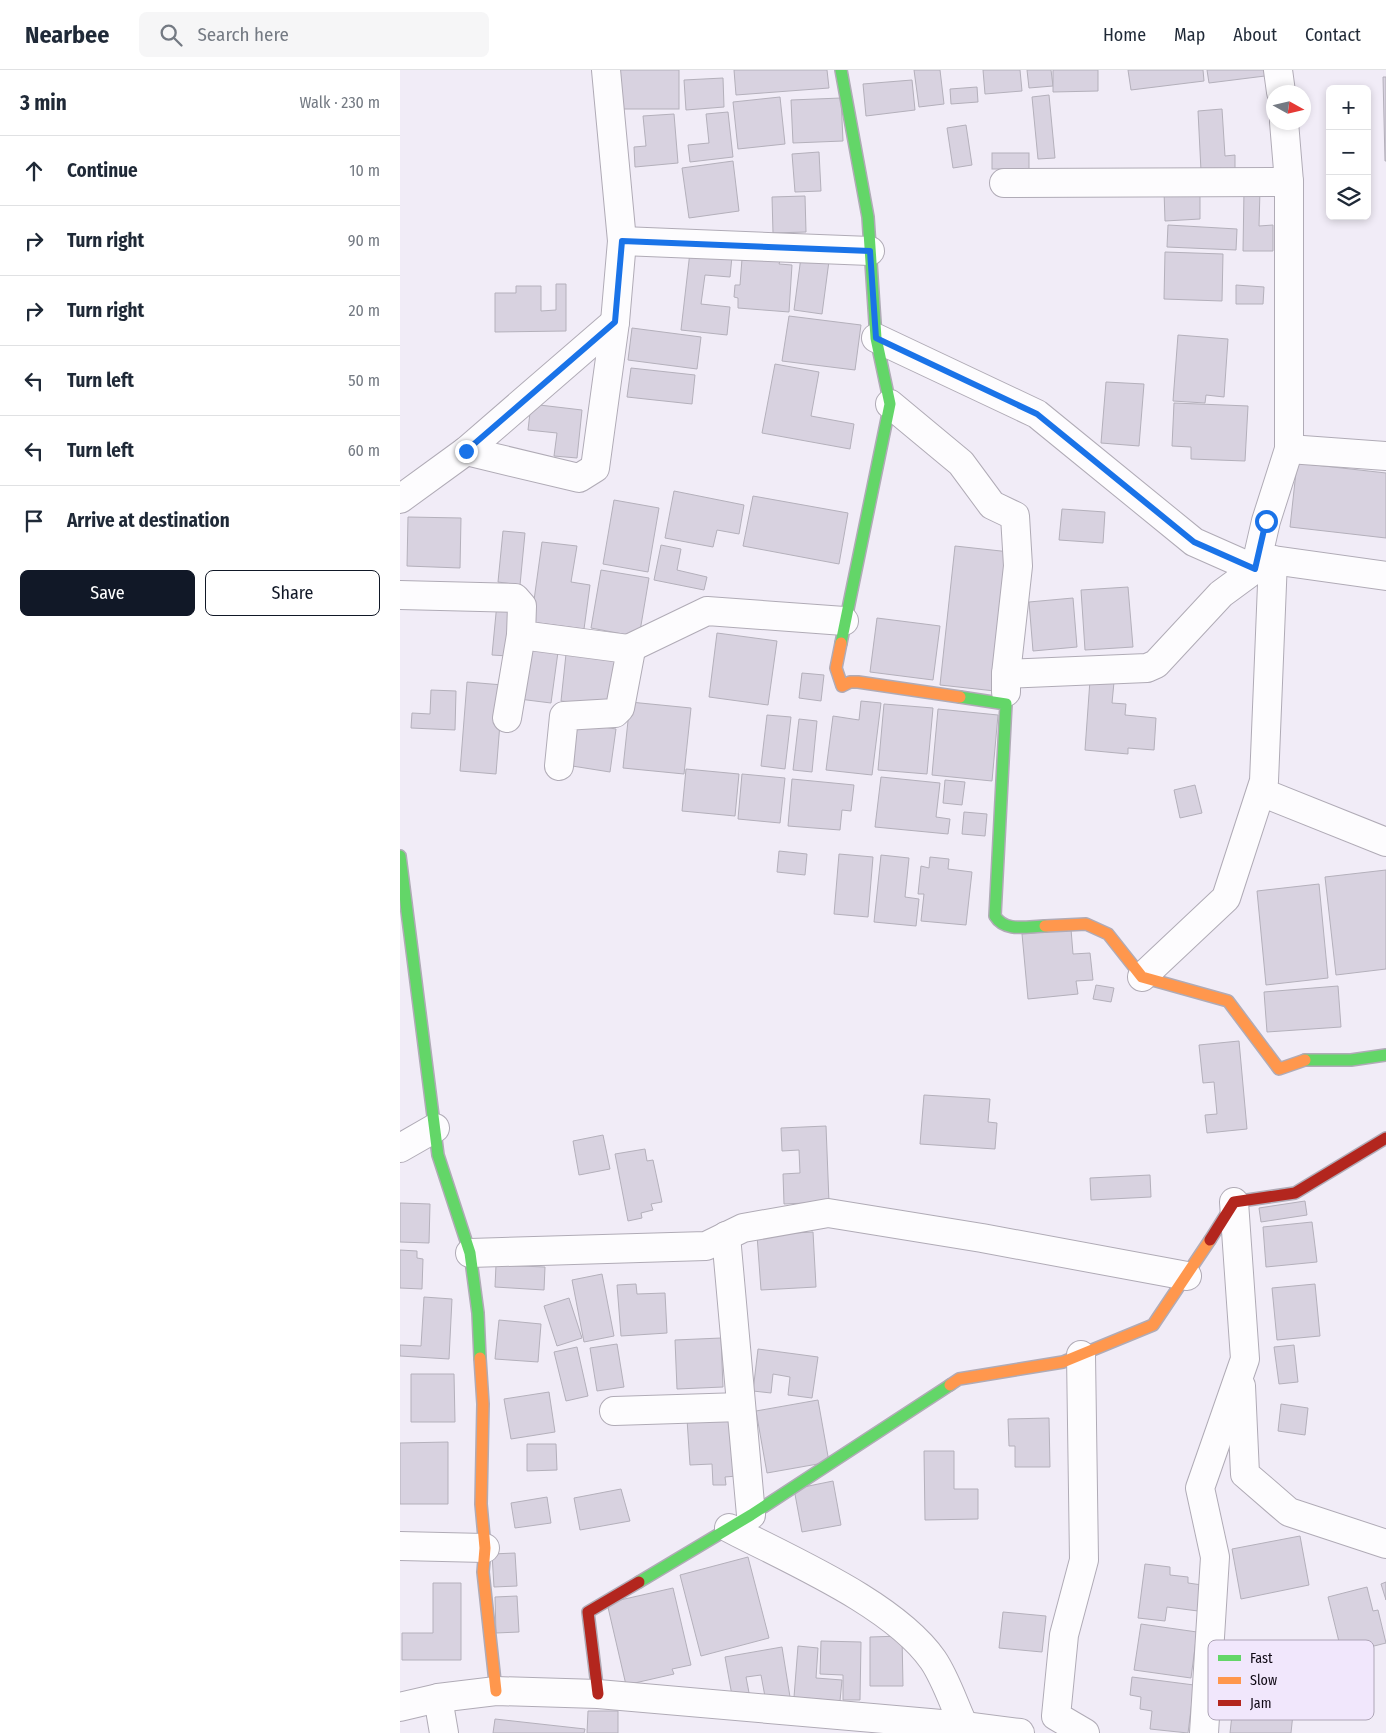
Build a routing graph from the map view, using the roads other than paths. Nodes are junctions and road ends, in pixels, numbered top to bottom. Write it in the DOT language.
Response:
graph roads {
  1 [pos="606,70"];
  2 [pos="841,70"];
  3 [pos="1278,70"];
  4 [pos="1280,85"];
  5 [pos="1285,130"];
  6 [pos="1289,182"];
  7 [pos="1004,183"];
  8 [pos="622,241"];
  9 [pos="870,251"];
  10 [pos="615,322"];
  11 [pos="876,338"];
  12 [pos="890,404"];
  13 [pos="1288,448"];
  14 [pos="466,451"];
  15 [pos="1386,456"];
  16 [pos="400,499"];
  17 [pos="1262,562"];
  18 [pos="1386,576"];
  19 [pos="400,595"];
  20 [pos="844,621"];
  21 [pos="521,634"];
  22 [pos="628,649"];
  23 [pos="1006,674"];
  24 [pos="1006,704"];
  25 [pos="507,718"];
  26 [pos="559,766"];
  27 [pos="1260,792"];
  28 [pos="1386,842"];
  29 [pos="400,856"];
  30 [pos="1142,977"];
  31 [pos="1386,1055"];
  32 [pos="435,1128"];
  33 [pos="1386,1138"];
  34 [pos="400,1148"];
  35 [pos="1234,1202"];
  36 [pos="726,1236"];
  37 [pos="470,1253"];
  38 [pos="1187,1276"];
  39 [pos="1082,1355"];
  40 [pos="1241,1371"];
  41 [pos="742,1407"];
  42 [pos="614,1411"];
  43 [pos="740,1522"];
  44 [pos="1386,1544"];
  45 [pos="400,1546"];
  46 [pos="485,1548"];
  47 [pos="1210,1640"];
  48 [pos="1208,1669"];
  49 [pos="496,1691"];
  50 [pos="598,1694"];
  51 [pos="438,1698"];
  52 [pos="400,1707"];
  53 [pos="964,1726"];
  54 [pos="444,1733"];
  55 [pos="1020,1733"];
  56 [pos="1085,1733"];
  57 [pos="1204,1733"];
  1 -- 8 [label="street"];
  2 -- 9 [label="street"];
  3 -- 4 [label="street"];
  5 -- 6 [label="street"];
  6 -- 7 [label="street"];
  6 -- 13 [label="street"];
  8 -- 9 [label="street"];
  8 -- 10 [label="street"];
  9 -- 11 [label="street"];
  10 -- 14 [label="street"];
  10 -- 14 [label="street"];
  11 -- 12 [label="street"];
  11 -- 17 [label="street"];
  12 -- 20 [label="street"];
  12 -- 23 [label="street"];
  13 -- 15 [label="street"];
  13 -- 17 [label="street"];
  14 -- 16 [label="street"];
  17 -- 18 [label="street"];
  17 -- 23 [label="street"];
  17 -- 27 [label="street"];
  19 -- 21 [label="street"];
  20 -- 22 [label="street"];
  20 -- 24 [label="street"];
  21 -- 22 [label="street"];
  21 -- 25 [label="street"];
  22 -- 26 [label="street"];
  23 -- 24 [label="street"];
  24 -- 30 [label="street"];
  27 -- 28 [label="street"];
  27 -- 30 [label="street"];
  29 -- 32 [label="street"];
  30 -- 31 [label="street"];
  32 -- 34 [label="street"];
  32 -- 37 [label="street"];
  33 -- 35 [label="street"];
  35 -- 38 [label="street"];
  35 -- 40 [label="street"];
  36 -- 37 [label="street"];
  36 -- 38 [label="street"];
  36 -- 41 [label="street"];
  37 -- 46 [label="street"];
  38 -- 39 [label="street"];
  39 -- 43 [label="street"];
  39 -- 56 [label="street"];
  40 -- 44 [label="street"];
  40 -- 47 [label="street"];
  41 -- 42 [label="street"];
  41 -- 43 [label="street"];
  43 -- 50 [label="street"];
  43 -- 53 [label="street"];
  45 -- 46 [label="street"];
  46 -- 49 [label="street"];
  48 -- 57 [label="street"];
  49 -- 50 [label="street"];
  49 -- 51 [label="street"];
  50 -- 53 [label="street"];
  51 -- 52 [label="street"];
  51 -- 54 [label="street"];
  53 -- 55 [label="street"];
}
